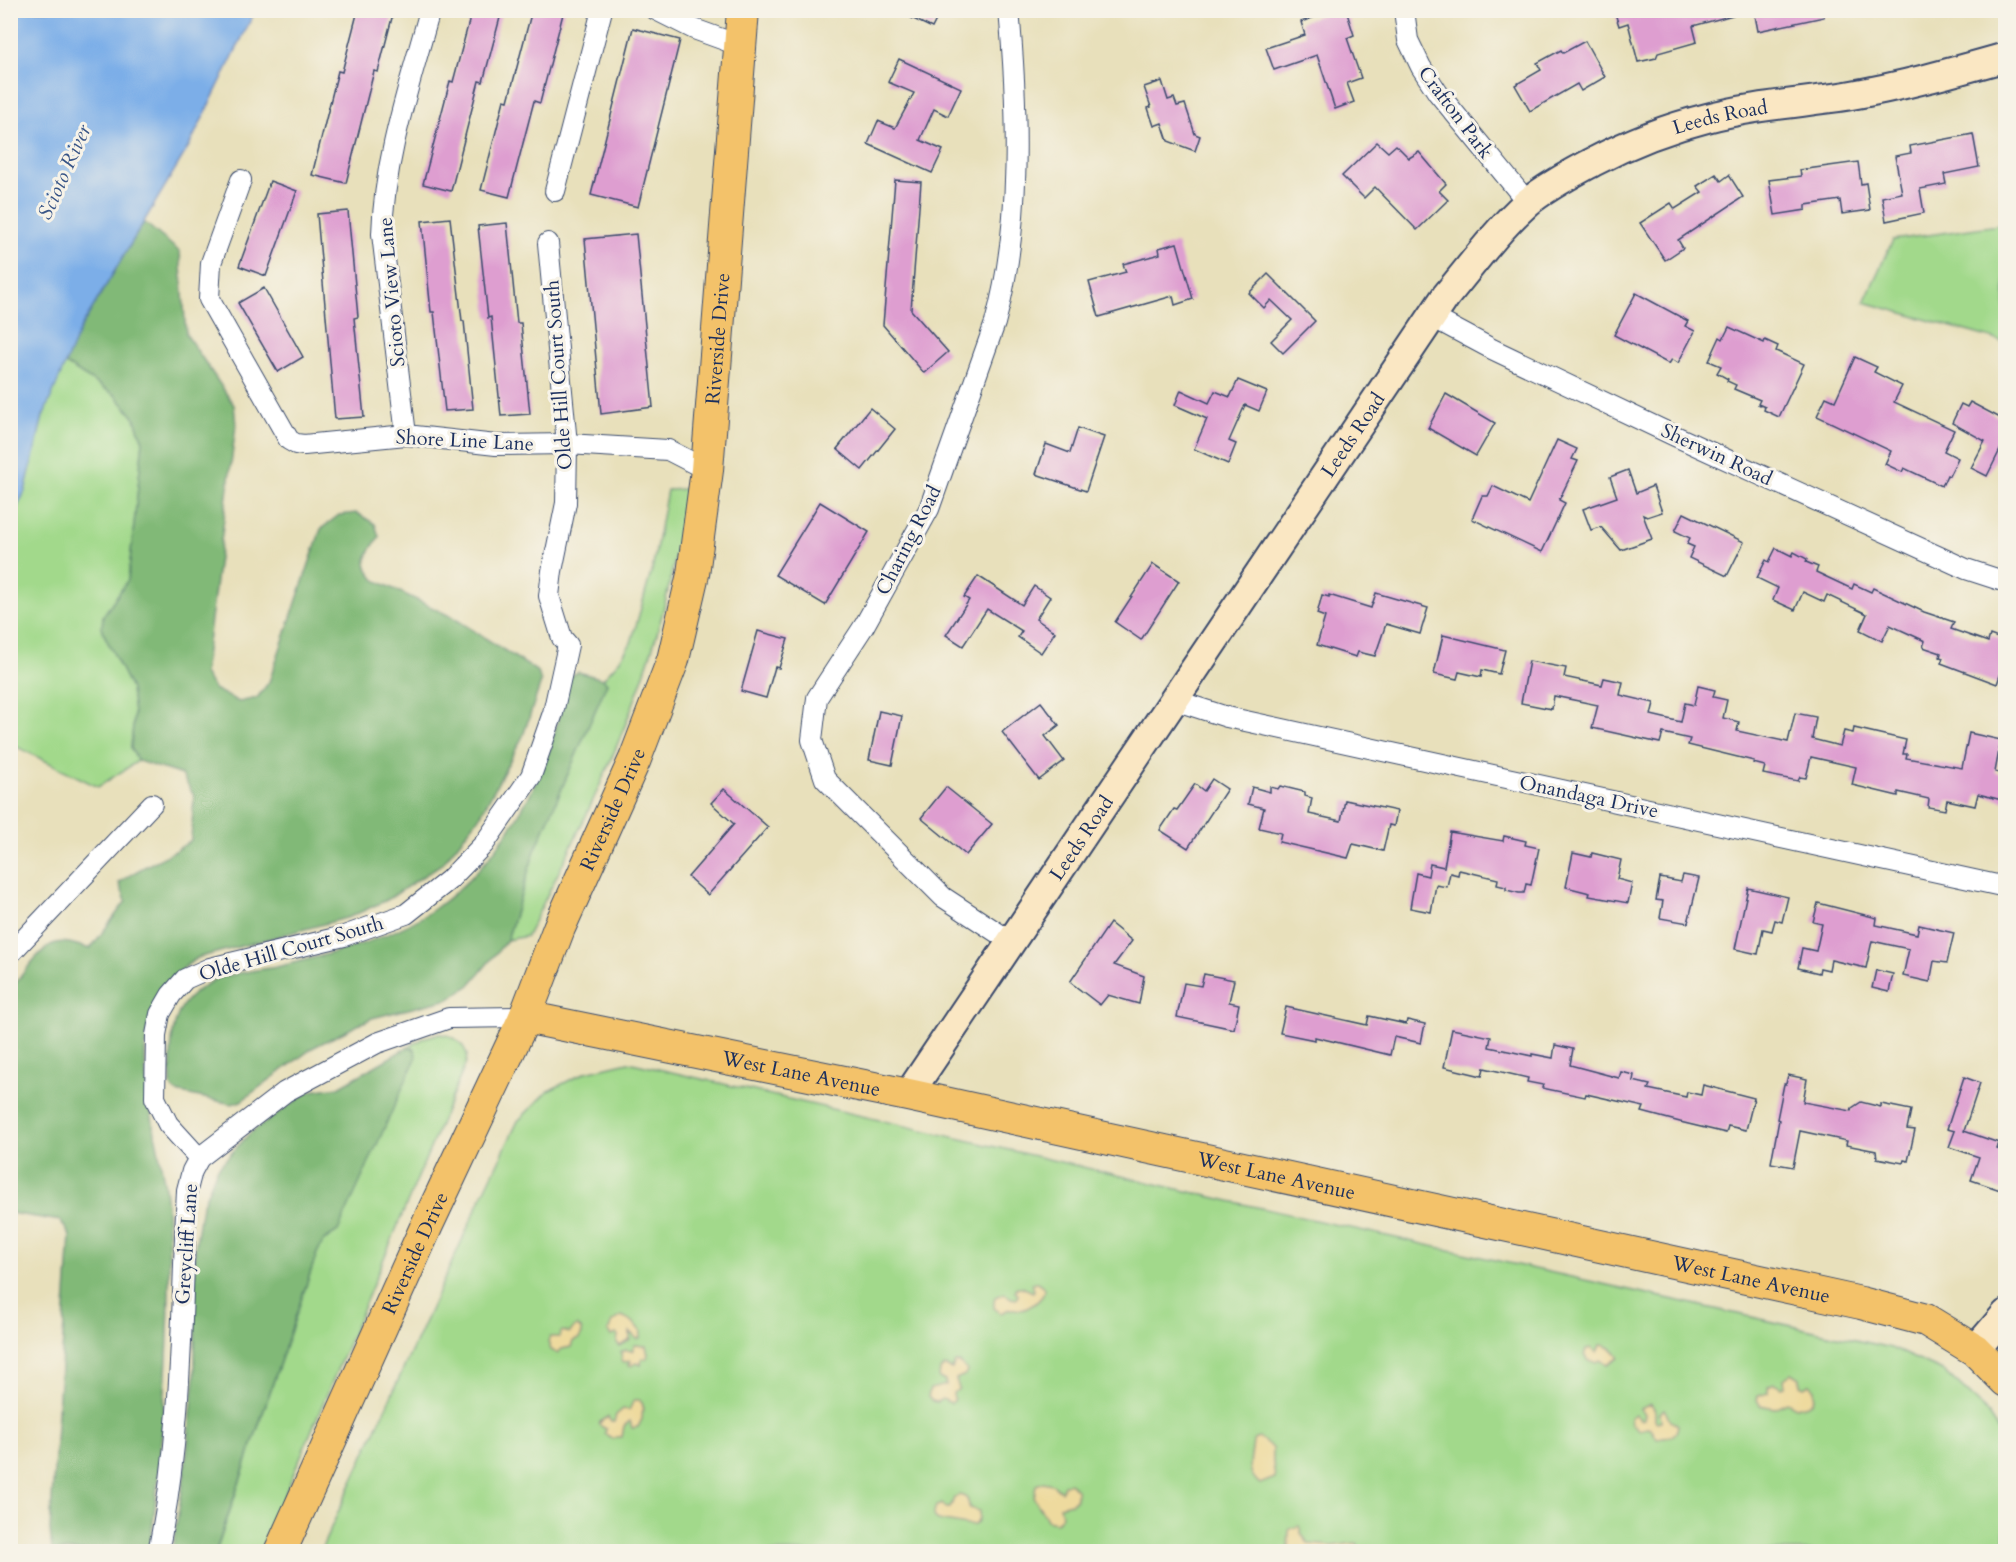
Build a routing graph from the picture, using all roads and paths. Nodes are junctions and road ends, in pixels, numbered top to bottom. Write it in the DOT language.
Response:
graph roads {
  1 [pos="430,10"];
  2 [pos="602,10"];
  3 [pos="656,10"];
  4 [pos="743,10"];
  5 [pos="1009,10"];
  6 [pos="1404,10"];
  7 [pos="741,46"];
  8 [pos="2006,57"];
  9 [pos="242,180"];
  10 [pos="555,191"];
  11 [pos="1528,203"];
  12 [pos="548,243"];
  13 [pos="1432,317"];
  14 [pos="406,435"];
  15 [pos="567,444"];
  16 [pos="707,470"];
  17 [pos="2006,582"];
  18 [pos="1174,700"];
  19 [pos="152,804"];
  20 [pos="2006,887"];
  21 [pos="1010,941"];
  22 [pos="10,954"];
  23 [pos="525,1017"];
  24 [pos="908,1095"];
  25 [pos="200,1158"];
  26 [pos="2006,1314"];
  27 [pos="1975,1350"];
  28 [pos="2006,1381"];
  29 [pos="158,1551"];
  30 [pos="280,1551"];
  1 -- 14 [label="street, Scioto View Lane"];
  2 -- 10 [label="street"];
  3 -- 7 [label="street"];
  4 -- 7 [label="main road, Riverside Drive"];
  5 -- 21 [label="street, Charing Road"];
  6 -- 11 [label="street, Crafton Park"];
  7 -- 16 [label="main road, Riverside Drive"];
  8 -- 11 [label="street, Leeds Road"];
  9 -- 14 [label="street, Shore Line Lane"];
  11 -- 13 [label="street, Leeds Road"];
  12 -- 15 [label="street, Olde Hill Court South"];
  13 -- 17 [label="street, Sherwin Road"];
  13 -- 18 [label="street, Leeds Road"];
  14 -- 15 [label="street, Shore Line Lane"];
  15 -- 16 [label="street, Shore Line Lane"];
  15 -- 25 [label="street, Olde Hill Court South"];
  16 -- 23 [label="main road, Riverside Drive"];
  18 -- 20 [label="street, Onandaga Drive"];
  18 -- 21 [label="street, Leeds Road"];
  19 -- 22 [label="street"];
  21 -- 24 [label="street, Leeds Road"];
  23 -- 24 [label="main road, West Lane Avenue"];
  23 -- 25 [label="street, Greycliff Lane"];
  23 -- 30 [label="main road, Riverside Drive"];
  24 -- 27 [label="main road, West Lane Avenue"];
  25 -- 29 [label="street, Greycliff Lane"];
  26 -- 27 [label="street"];
  27 -- 28 [label="main road, West Lane Avenue"];
}
